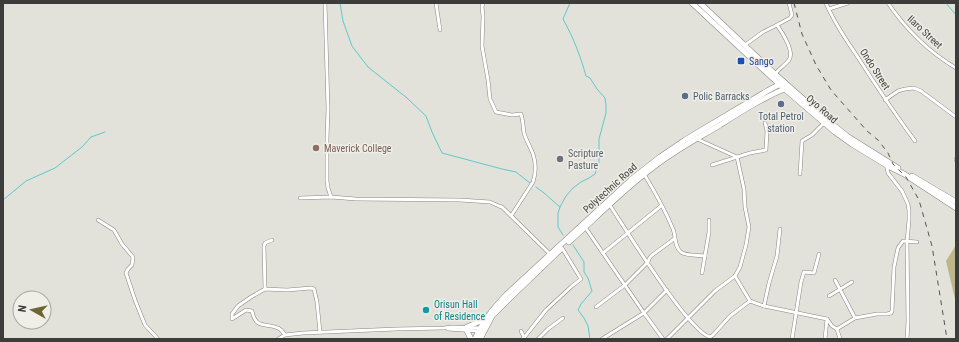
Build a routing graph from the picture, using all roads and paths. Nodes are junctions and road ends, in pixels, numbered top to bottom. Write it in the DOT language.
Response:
graph roads {
  1 [pos="325,3"];
  2 [pos="436,3"];
  3 [pos="484,3"];
  4 [pos="692,3"];
  5 [pos="700,3"];
  6 [pos="790,3"];
  7 [pos="826,3"];
  8 [pos="848,3"];
  9 [pos="888,3"];
  10 [pos="829,9"];
  11 [pos="777,25"];
  12 [pos="440,30"];
  13 [pos="745,45"];
  14 [pos="956,68"];
  15 [pos="772,75"];
  16 [pos="782,83"];
  17 [pos="786,87"];
  18 [pos="770,89"];
  19 [pos="885,100"];
  20 [pos="742,109"];
  21 [pos="956,117"];
  22 [pos="824,123"];
  23 [pos="765,124"];
  24 [pos="697,139"];
  25 [pos="915,141"];
  26 [pos="736,158"];
  27 [pos="712,165"];
  28 [pos="889,165"];
  29 [pos="644,174"];
  30 [pos="800,174"];
  31 [pos="331,197"];
  32 [pos="300,198"];
  33 [pos="956,202"];
  34 [pos="608,203"];
  35 [pos="661,206"];
  36 [pos="956,208"];
  37 [pos="511,216"];
  38 [pos="98,220"];
  39 [pos="709,220"];
  40 [pos="585,227"];
  41 [pos="780,230"];
  42 [pos="628,233"];
  43 [pos="674,239"];
  44 [pos="272,240"];
  45 [pos="907,242"];
  46 [pos="917,242"];
  47 [pos="562,248"];
  48 [pos="556,251"];
  49 [pos="603,252"];
  50 [pos="550,254"];
  51 [pos="819,254"];
  52 [pos="705,256"];
  53 [pos="648,262"];
  54 [pos="702,273"];
  55 [pos="735,276"];
  56 [pos="835,280"];
  57 [pos="852,282"];
  58 [pos="625,285"];
  59 [pos="265,289"];
  60 [pos="667,290"];
  61 [pos="840,290"];
  62 [pos="828,296"];
  63 [pos="750,301"];
  64 [pos="764,306"];
  65 [pos="596,307"];
  66 [pos="644,313"];
  67 [pos="796,313"];
  68 [pos="563,318"];
  69 [pos="688,318"];
  70 [pos="855,318"];
  71 [pos="485,319"];
  72 [pos="827,319"];
  73 [pos="467,329"];
  74 [pos="836,329"];
  75 [pos="479,330"];
  76 [pos="521,331"];
  77 [pos="320,332"];
  78 [pos="285,335"];
  79 [pos="158,339"];
  80 [pos="278,339"];
  81 [pos="471,339"];
  82 [pos="475,339"];
  83 [pos="480,339"];
  84 [pos="524,339"];
  85 [pos="538,339"];
  86 [pos="602,339"];
  87 [pos="663,339"];
  88 [pos="667,339"];
  89 [pos="792,339"];
  90 [pos="825,339"];
  91 [pos="840,339"];
  92 [pos="907,339"];
  1 -- 31 [label="street"];
  2 -- 12 [label="street"];
  3 -- 37 [label="street"];
  4 -- 15 [label="main road, Oyo Road"];
  5 -- 13 [label="main road, Oyo Road"];
  6 -- 11 [label="street"];
  7 -- 10 [label="street, Ondo Street"];
  8 -- 10 [label="street"];
  9 -- 14 [label="street, Ilaro Street"];
  10 -- 19 [label="street, Ondo Street"];
  11 -- 13 [label="street"];
  11 -- 15 [label="street"];
  13 -- 15 [label="main road, Oyo Road"];
  15 -- 16 [label="main road, Oyo Road"];
  15 -- 18 [label="main road"];
  16 -- 17 [label="main road, Oyo Road"];
  16 -- 18 [label="main road, Polytechnic Road"];
  17 -- 20 [label="main road, Polytechnic Road"];
  17 -- 22 [label="main road, Oyo Road"];
  17 -- 28 [label="main road, Oyo Road"];
  18 -- 20 [label="main road, Polytechnic Road"];
  19 -- 21 [label="street"];
  19 -- 25 [label="street, Ondo Street"];
  20 -- 24 [label="main road, Polytechnic Road"];
  20 -- 34 [label="main road, Polytechnic Road"];
  22 -- 28 [label="main road, Oyo Road"];
  22 -- 30 [label="street"];
  23 -- 26 [label="street"];
  24 -- 26 [label="street"];
  24 -- 29 [label="main road, Polytechnic Road"];
  26 -- 27 [label="street"];
  26 -- 55 [label="street"];
  28 -- 33 [label="main road, Oyo Road"];
  28 -- 36 [label="main road, Oyo Road"];
  28 -- 45 [label="street"];
  29 -- 34 [label="main road, Polytechnic Road"];
  29 -- 35 [label="street"];
  31 -- 32 [label="street"];
  31 -- 37 [label="street"];
  34 -- 40 [label="main road, Polytechnic Road"];
  34 -- 42 [label="street"];
  34 -- 48 [label="main road, Polytechnic Road"];
  35 -- 42 [label="street"];
  35 -- 43 [label="street"];
  37 -- 50 [label="street"];
  38 -- 79 [label="street"];
  39 -- 52 [label="street"];
  40 -- 47 [label="main road, Polytechnic Road"];
  40 -- 49 [label="street"];
  41 -- 64 [label="street"];
  42 -- 49 [label="street"];
  42 -- 53 [label="street"];
  43 -- 52 [label="street"];
  43 -- 53 [label="street"];
  44 -- 59 [label="street"];
  45 -- 46 [label="street"];
  45 -- 70 [label="street"];
  45 -- 92 [label="street"];
  47 -- 48 [label="main road, Polytechnic Road"];
  47 -- 84 [label="street"];
  48 -- 50 [label="main road, Polytechnic Road"];
  48 -- 83 [label="main road, Polytechnic Road"];
  49 -- 58 [label="street"];
  50 -- 71 [label="main road, Polytechnic Road"];
  51 -- 67 [label="street"];
  52 -- 54 [label="street"];
  53 -- 58 [label="street"];
  53 -- 60 [label="street"];
  55 -- 63 [label="street"];
  55 -- 69 [label="street"];
  56 -- 61 [label="street"];
  57 -- 61 [label="street"];
  58 -- 65 [label="street"];
  58 -- 66 [label="street"];
  59 -- 77 [label="street"];
  59 -- 78 [label="street"];
  60 -- 66 [label="street"];
  60 -- 69 [label="street"];
  61 -- 62 [label="street"];
  61 -- 70 [label="street"];
  63 -- 64 [label="street"];
  63 -- 69 [label="street"];
  64 -- 67 [label="street"];
  66 -- 86 [label="street"];
  66 -- 87 [label="street"];
  67 -- 72 [label="street"];
  67 -- 89 [label="street"];
  68 -- 85 [label="street"];
  69 -- 88 [label="street"];
  70 -- 74 [label="street"];
  71 -- 73 [label="main road"];
  71 -- 75 [label="main road, Polytechnic Road"];
  72 -- 74 [label="street"];
  72 -- 90 [label="street"];
  73 -- 75 [label="street"];
  73 -- 77 [label="street"];
  73 -- 81 [label="main road"];
  74 -- 91 [label="street"];
  75 -- 82 [label="main road, Polytechnic Road"];
  76 -- 84 [label="street"];
  77 -- 78 [label="street"];
  78 -- 80 [label="street"];
}
